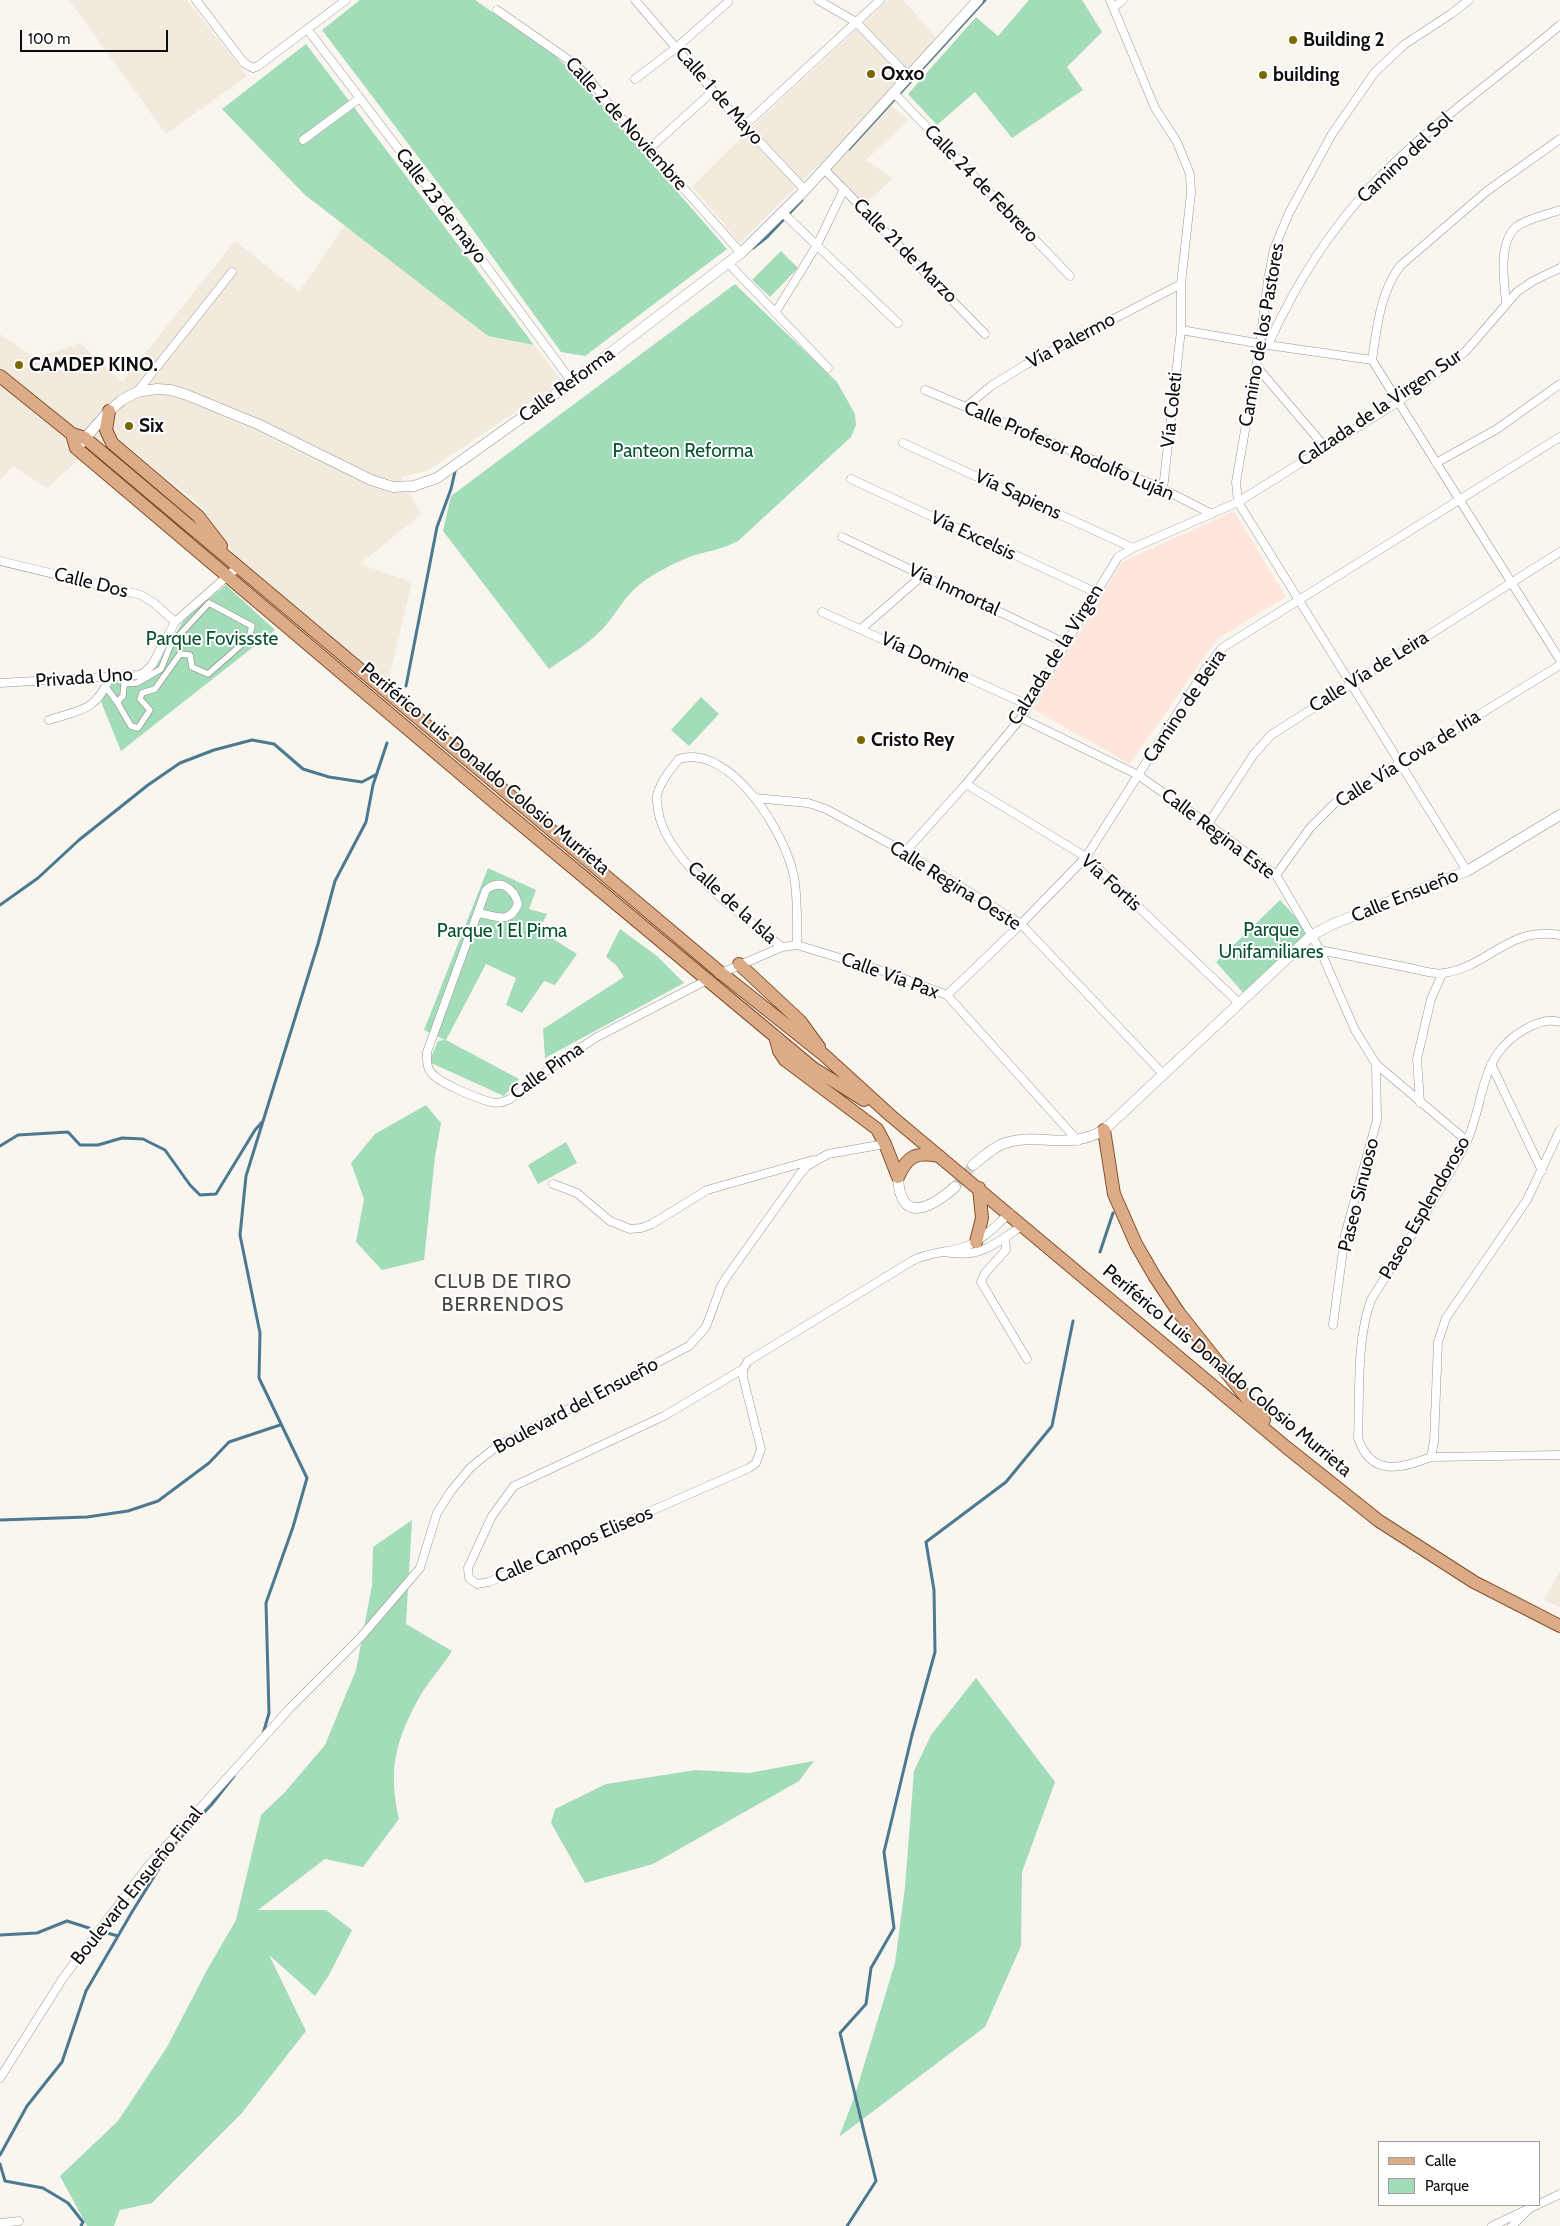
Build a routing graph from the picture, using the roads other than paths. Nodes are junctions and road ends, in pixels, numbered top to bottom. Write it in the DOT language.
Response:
graph roads {
  1 [pos="196,0"];
  2 [pos="346,0"];
  3 [pos="635,0"];
  4 [pos="818,0"];
  5 [pos="880,0"];
  6 [pos="978,0"];
  7 [pos="1123,0"];
  8 [pos="1469,0"];
  9 [pos="728,2"];
  10 [pos="1112,3"];
  11 [pos="497,10"];
  12 [pos="856,22"];
  13 [pos="1560,25"];
  14 [pos="308,30"];
  15 [pos="676,48"];
  16 [pos="908,76"];
  17 [pos="635,79"];
  18 [pos="713,91"];
  19 [pos="893,92"];
  20 [pos="360,98"];
  21 [pos="744,126"];
  22 [pos="1560,139"];
  23 [pos="303,140"];
  24 [pos="649,149"];
  25 [pos="824,169"];
  26 [pos="844,189"];
  27 [pos="805,190"];
  28 [pos="1560,210"];
  29 [pos="783,213"];
  30 [pos="817,245"];
  31 [pos="741,253"];
  32 [pos="729,264"];
  33 [pos="1560,268"];
  34 [pos="232,272"];
  35 [pos="1070,276"];
  36 [pos="1181,284"];
  37 [pos="1506,302"];
  38 [pos="775,314"];
  39 [pos="898,323"];
  40 [pos="1181,330"];
  41 [pos="985,334"];
  42 [pos="1264,344"];
  43 [pos="1372,360"];
  44 [pos="1256,366"];
  45 [pos="828,368"];
  46 [pos="0,376"];
  47 [pos="572,382"];
  48 [pos="1560,384"];
  49 [pos="925,390"];
  50 [pos="137,392"];
  51 [pos="1398,402"];
  52 [pos="967,406"];
  53 [pos="109,412"];
  54 [pos="1560,437"];
  55 [pos="80,443"];
  56 [pos="903,443"];
  57 [pos="1325,447"];
  58 [pos="1436,464"];
  59 [pos="851,479"];
  60 [pos="1163,490"];
  61 [pos="1460,501"];
  62 [pos="1238,502"];
  63 [pos="1212,514"];
  64 [pos="842,537"];
  65 [pos="1133,548"];
  66 [pos="1560,552"];
  67 [pos="0,561"];
  68 [pos="234,563"];
  69 [pos="923,575"];
  70 [pos="228,576"];
  71 [pos="1512,581"];
  72 [pos="1095,592"];
  73 [pos="1298,600"];
  74 [pos="822,612"];
  75 [pos="175,622"];
  76 [pos="861,629"];
  77 [pos="1065,643"];
  78 [pos="1560,660"];
  79 [pos="1560,665"];
  80 [pos="110,678"];
  81 [pos="0,683"];
  82 [pos="1351,684"];
  83 [pos="106,687"];
  84 [pos="118,702"];
  85 [pos="1028,705"];
  86 [pos="1021,718"];
  87 [pos="49,720"];
  88 [pos="1400,765"];
  89 [pos="1138,775"];
  90 [pos="966,784"];
  91 [pos="756,798"];
  92 [pos="1560,815"];
  93 [pos="1208,824"];
  94 [pos="905,852"];
  95 [pos="1086,857"];
  96 [pos="1466,871"];
  97 [pos="1276,874"];
  98 [pos="478,912"];
  99 [pos="1021,924"];
  100 [pos="1312,935"];
  101 [pos="1560,936"];
  102 [pos="797,945"];
  103 [pos="782,947"];
  104 [pos="1320,950"];
  105 [pos="739,964"];
  106 [pos="721,973"];
  107 [pos="1442,974"];
  108 [pos="707,980"];
  109 [pos="947,995"];
  110 [pos="1239,1003"];
  111 [pos="1560,1022"];
  112 [pos="775,1036"];
  113 [pos="824,1055"];
  114 [pos="1376,1064"];
  115 [pos="1491,1064"];
  116 [pos="813,1068"];
  117 [pos="1163,1074"];
  118 [pos="1420,1103"];
  119 [pos="891,1116"];
  120 [pos="1104,1130"];
  121 [pos="1560,1130"];
  122 [pos="1078,1141"];
  123 [pos="1467,1141"];
  124 [pos="885,1144"];
  125 [pos="939,1156"];
  126 [pos="816,1159"];
  127 [pos="973,1165"];
  128 [pos="1542,1171"];
  129 [pos="898,1177"];
  130 [pos="553,1184"];
  131 [pos="955,1187"];
  132 [pos="979,1188"];
  133 [pos="1010,1213"];
  134 [pos="1023,1225"];
  135 [pos="1004,1237"];
  136 [pos="969,1248"];
  137 [pos="1333,1325"];
  138 [pos="1027,1359"];
  139 [pos="743,1369"];
  140 [pos="1286,1447"];
  141 [pos="1560,1455"];
  142 [pos="1431,1457"];
  143 [pos="1560,1626"];
  144 [pos="290,1708"];
  145 [pos="0,2078"];
  146 [pos="1560,2194"];
  147 [pos="1540,2204"];
  148 [pos="1535,2206"];
  149 [pos="19,2221"];
  150 [pos="0,2224"];
  151 [pos="1492,2226"];
  152 [pos="1512,2226"];
  1 -- 14 [label="street"];
  2 -- 14 [label="street"];
  3 -- 15 [label="street, Calle 1 de Mayo"];
  4 -- 12 [label="street"];
  5 -- 12 [label="street"];
  6 -- 16 [label="street, Calle Reforma"];
  7 -- 10 [label="street"];
  8 -- 42 [label="street, Camino de los Pastores"];
  9 -- 15 [label="street"];
  10 -- 36 [label="street, Vía Coleti"];
  11 -- 24 [label="street, Calle 2 de Noviembre"];
  12 -- 16 [label="street"];
  12 -- 21 [label="street"];
  13 -- 42 [label="street, Camino del Sol"];
  14 -- 20 [label="street, Calle 23 de mayo"];
  15 -- 17 [label="street"];
  15 -- 18 [label="street, Calle 1 de Mayo"];
  16 -- 19 [label="street, Calle Reforma"];
  18 -- 21 [label="street, Calle 1 de Mayo"];
  18 -- 24 [label="street"];
  19 -- 25 [label="street, Calle Reforma"];
  19 -- 35 [label="street, Calle 24 de Febrero"];
  20 -- 23 [label="street"];
  20 -- 47 [label="street, Calle 23 de mayo"];
  21 -- 27 [label="street, Calle 1 de Mayo"];
  22 -- 43 [label="street"];
  24 -- 31 [label="street, Calle 2 de Noviembre"];
  25 -- 26 [label="street, Calle 21 de Marzo"];
  25 -- 27 [label="street, Calle Reforma"];
  26 -- 30 [label="street"];
  26 -- 41 [label="street, Calle 21 de Marzo"];
  27 -- 29 [label="street, Calle Reforma"];
  28 -- 37 [label="street"];
  29 -- 30 [label="street"];
  29 -- 31 [label="street, Calle Reforma"];
  30 -- 38 [label="street"];
  30 -- 39 [label="street"];
  31 -- 32 [label="street, Calle Reforma"];
  32 -- 38 [label="street"];
  32 -- 47 [label="street, Calle Reforma"];
  33 -- 37 [label="street, Calzada de la Virgen Sur"];
  34 -- 50 [label="street"];
  36 -- 40 [label="street, Vía Coleti"];
  36 -- 52 [label="street, Vía Palermo"];
  37 -- 51 [label="street, Calzada de la Virgen Sur"];
  38 -- 45 [label="street"];
  40 -- 42 [label="street"];
  40 -- 60 [label="street, Vía Coleti"];
  42 -- 43 [label="street"];
  42 -- 44 [label="street, Camino de los Pastores"];
  43 -- 51 [label="street"];
  44 -- 57 [label="street"];
  44 -- 62 [label="street, Camino de los Pastores"];
  46 -- 55 [label="main road"];
  47 -- 50 [label="street, Calle Reforma"];
  48 -- 58 [label="street"];
  49 -- 52 [label="street, Calle Profesor Rodolfo Luján"];
  50 -- 53 [label="street, Calle Reforma"];
  51 -- 57 [label="street, Calzada de la Virgen Sur"];
  51 -- 58 [label="street"];
  52 -- 60 [label="street, Calle Profesor Rodolfo Luján"];
  53 -- 55 [label="street, Calle Reforma"];
  53 -- 68 [label="main road"];
  54 -- 61 [label="street, Camino de Beira"];
  55 -- 68 [label="main road, Periférico Luis Donaldo Colosio Murrieta"];
  55 -- 70 [label="main road, Periférico Luis Donaldo Colosio Murrieta"];
  56 -- 65 [label="street, Vía Sapiens"];
  57 -- 62 [label="street, Calzada de la Virgen Sur"];
  58 -- 61 [label="street"];
  59 -- 72 [label="street, Vía Excelsis"];
  60 -- 63 [label="street, Calle Profesor Rodolfo Luján"];
  61 -- 71 [label="street"];
  61 -- 73 [label="street, Camino de Beira"];
  62 -- 63 [label="street, Calzada de la Virgen"];
  62 -- 73 [label="street"];
  63 -- 65 [label="street, Calzada de la Virgen"];
  64 -- 69 [label="street, Vía Inmortal"];
  65 -- 72 [label="street, Calzada de la Virgen"];
  66 -- 71 [label="street, Calle Vía de Leira"];
  67 -- 75 [label="street, Calle Dos"];
  68 -- 70 [label="street, Privada Uno"];
  68 -- 106 [label="main road, Periférico Luis Donaldo Colosio Murrieta"];
  69 -- 76 [label="street"];
  69 -- 77 [label="street, Vía Inmortal"];
  70 -- 75 [label="street, Privada Uno"];
  70 -- 108 [label="main road, Periférico Luis Donaldo Colosio Murrieta"];
  71 -- 78 [label="street"];
  71 -- 82 [label="street, Calle Vía de Leira"];
  72 -- 77 [label="street, Calzada de la Virgen"];
  73 -- 82 [label="street"];
  73 -- 89 [label="street, Camino de Beira"];
  74 -- 76 [label="street, Vía Domine"];
  75 -- 80 [label="street, Privada Uno"];
  76 -- 85 [label="street, Vía Domine"];
  77 -- 85 [label="street, Calzada de la Virgen"];
  79 -- 88 [label="street, Calle Vía Cova de Iria"];
  80 -- 81 [label="street, Privada Uno"];
  80 -- 83 [label="street"];
  82 -- 88 [label="street"];
  82 -- 93 [label="street, Calle Vía de Leira"];
  83 -- 84 [label="street"];
  83 -- 87 [label="street"];
  84 -- 84 [label="street"];
  85 -- 86 [label="street, Calzada de la Virgen"];
  86 -- 89 [label="street, Calle Regina Este"];
  86 -- 90 [label="street, Calzada de la Virgen"];
  88 -- 96 [label="street"];
  88 -- 97 [label="street, Calle Vía Cova de Iria"];
  89 -- 93 [label="street, Calle Regina Este"];
  89 -- 95 [label="street, Camino de Beira"];
  90 -- 94 [label="street, Calzada de la Virgen"];
  90 -- 95 [label="street, Vía Fortis"];
  91 -- 94 [label="street, Calle Regina Oeste"];
  91 -- 102 [label="street, Calle de la Isla"];
  91 -- 103 [label="street, Calle de la Isla"];
  92 -- 96 [label="street, Calle Ensueño"];
  93 -- 97 [label="street, Calle Regina Este"];
  94 -- 99 [label="street, Calle Regina Oeste"];
  95 -- 99 [label="street, Camino de Beira"];
  95 -- 110 [label="street, Vía Fortis"];
  96 -- 100 [label="street, Calle Ensueño"];
  97 -- 100 [label="street, Calle Regina Este"];
  98 -- 98 [label="street, Calle Pima"];
  98 -- 108 [label="street, Calle Pima"];
  99 -- 109 [label="street, Camino de Beira"];
  99 -- 117 [label="street, Calle Regina Oeste"];
  100 -- 104 [label="street"];
  100 -- 110 [label="street, Calle Ensueño"];
  101 -- 107 [label="street"];
  102 -- 103 [label="street, Calle Vía Pax"];
  102 -- 109 [label="street, Calle Vía Pax"];
  103 -- 105 [label="street, Calle Vía Pax"];
  104 -- 107 [label="street"];
  104 -- 114 [label="street"];
  105 -- 106 [label="street, Calle Vía Pax"];
  105 -- 113 [label="main road"];
  106 -- 108 [label="street, Calle Vía Pax"];
  106 -- 113 [label="main road, Periférico Luis Donaldo Colosio Murrieta"];
  107 -- 118 [label="street"];
  108 -- 112 [label="main road, Periférico Luis Donaldo Colosio Murrieta"];
  109 -- 122 [label="street, Calle Vía Pax"];
  110 -- 117 [label="street, Calle Ensueño"];
  111 -- 115 [label="street, Paseo Esplendoroso"];
  112 -- 116 [label="main road, Periférico Luis Donaldo Colosio Murrieta"];
  112 -- 124 [label="main road"];
  113 -- 116 [label="main road"];
  113 -- 119 [label="main road, Periférico Luis Donaldo Colosio Murrieta"];
  114 -- 118 [label="street"];
  114 -- 137 [label="street, Paseo Sinuoso"];
  115 -- 123 [label="street, Paseo Esplendoroso"];
  115 -- 128 [label="street"];
  116 -- 119 [label="main road, Periférico Luis Donaldo Colosio Murrieta"];
  117 -- 120 [label="street, Calle Ensueño"];
  118 -- 123 [label="street"];
  119 -- 125 [label="main road, Periférico Luis Donaldo Colosio Murrieta"];
  120 -- 122 [label="street, Calle Ensueño"];
  120 -- 140 [label="main road"];
  121 -- 128 [label="street"];
  122 -- 127 [label="street"];
  123 -- 142 [label="street, Paseo Esplendoroso"];
  124 -- 126 [label="street, Boulevard del Ensueño"];
  124 -- 129 [label="main road"];
  125 -- 129 [label="main road"];
  125 -- 132 [label="main road, Periférico Luis Donaldo Colosio Murrieta"];
  126 -- 130 [label="street"];
  126 -- 144 [label="street, Boulevard del Ensueño"];
  128 -- 142 [label="street"];
  129 -- 131 [label="street"];
  132 -- 133 [label="main road, Periférico Luis Donaldo Colosio Murrieta"];
  132 -- 136 [label="main road"];
  133 -- 134 [label="main road, Periférico Luis Donaldo Colosio Murrieta"];
  133 -- 136 [label="street"];
  134 -- 135 [label="street, Calle Campos Eliseos"];
  134 -- 140 [label="main road, Periférico Luis Donaldo Colosio Murrieta"];
  135 -- 136 [label="street, Calle Campos Eliseos"];
  135 -- 138 [label="street"];
  136 -- 139 [label="street, Calle Campos Eliseos"];
  139 -- 139 [label="street, Calle Campos Eliseos"];
  140 -- 143 [label="main road, Periférico Luis Donaldo Colosio Murrieta"];
  141 -- 142 [label="street"];
  144 -- 145 [label="street, Boulevard Ensueño Final"];
  146 -- 147 [label="street"];
  148 -- 151 [label="street"];
  148 -- 152 [label="street"];
  149 -- 150 [label="street"];
}
